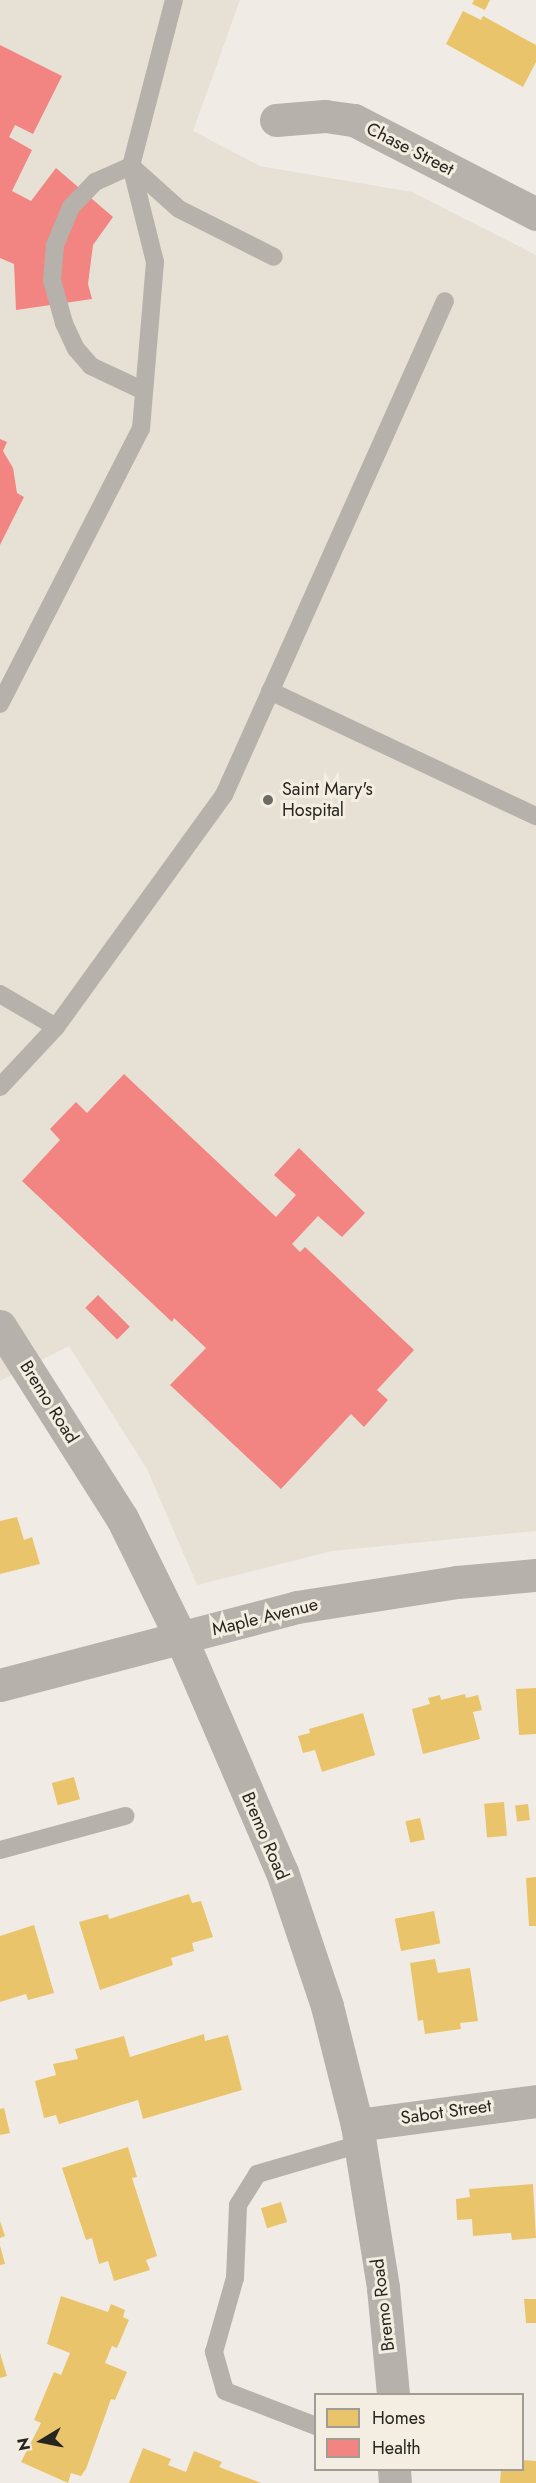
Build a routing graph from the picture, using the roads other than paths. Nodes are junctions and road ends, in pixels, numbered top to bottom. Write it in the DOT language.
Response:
graph roads {
  1 [pos="174,0"];
  2 [pos="276,120"];
  3 [pos="131,166"];
  4 [pos="536,214"];
  5 [pos="274,257"];
  6 [pos="445,301"];
  7 [pos="144,391"];
  8 [pos="270,691"];
  9 [pos="0,704"];
  10 [pos="536,816"];
  11 [pos="0,994"];
  12 [pos="56,1028"];
  13 [pos="0,1087"];
  14 [pos="0,1326"];
  15 [pos="536,1575"];
  16 [pos="181,1638"];
  17 [pos="0,1685"];
  18 [pos="125,1816"];
  19 [pos="0,1850"];
  20 [pos="536,2101"];
  21 [pos="358,2134"];
  22 [pos="393,2393"];
  23 [pos="314,2426"];
  1 -- 3 [label="lane"];
  2 -- 4 [label="street, Chase Street"];
  3 -- 5 [label="lane"];
  3 -- 7 [label="lane"];
  3 -- 7 [label="lane"];
  6 -- 8 [label="lane"];
  7 -- 9 [label="lane"];
  8 -- 10 [label="lane"];
  8 -- 12 [label="lane"];
  11 -- 12 [label="lane"];
  12 -- 13 [label="lane"];
  14 -- 16 [label="street, Bremo Road"];
  15 -- 16 [label="street, Maple Avenue"];
  16 -- 17 [label="street, Maple Avenue"];
  16 -- 21 [label="street, Bremo Road"];
  18 -- 19 [label="lane"];
  20 -- 21 [label="street, Sabot Street"];
  21 -- 22 [label="street, Bremo Road"];
  21 -- 23 [label="lane"];
}
